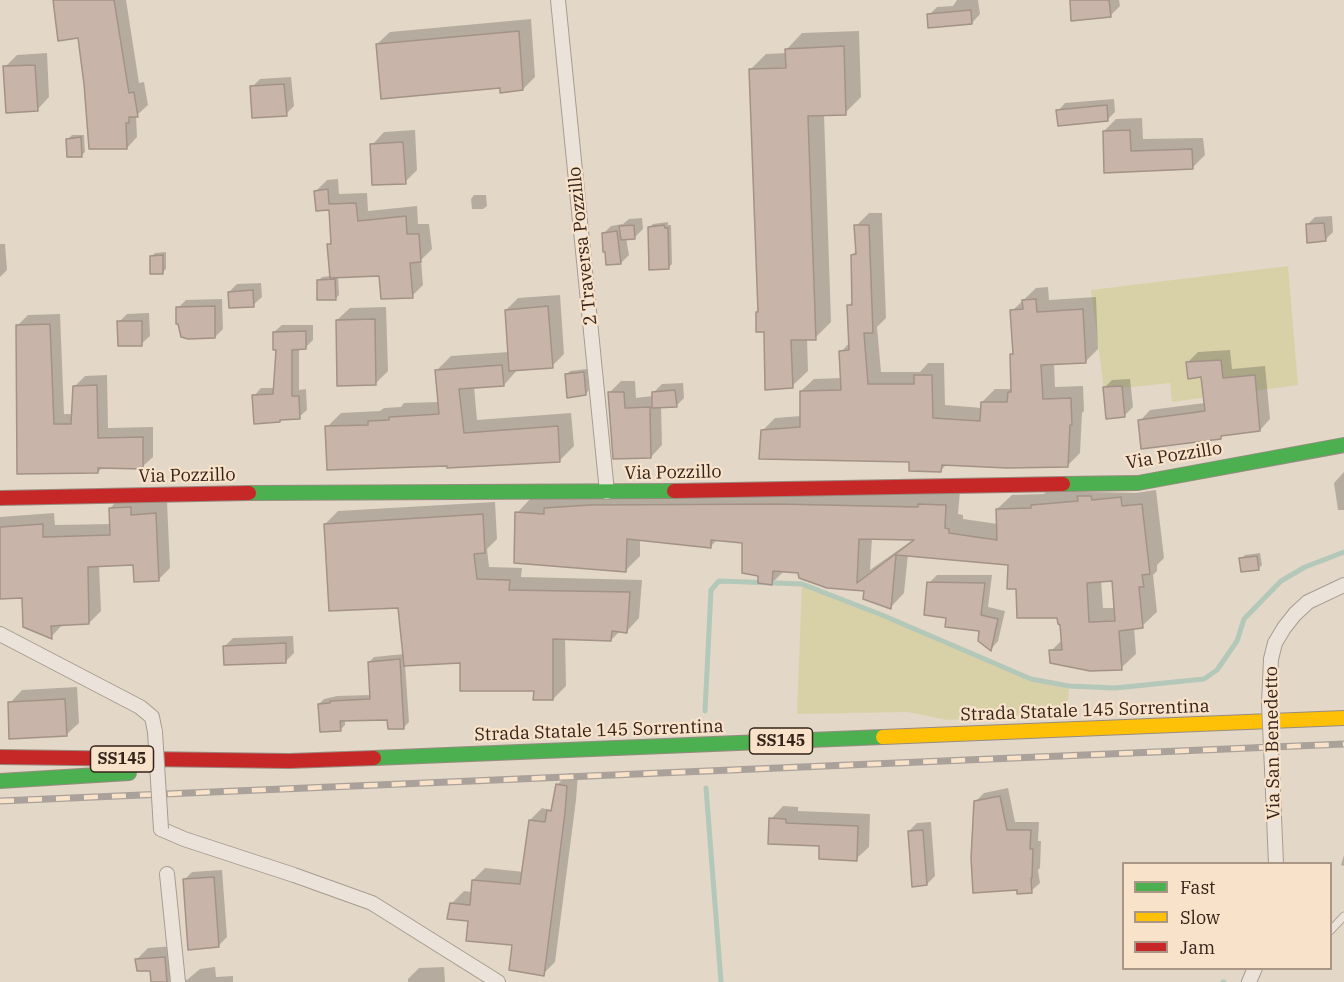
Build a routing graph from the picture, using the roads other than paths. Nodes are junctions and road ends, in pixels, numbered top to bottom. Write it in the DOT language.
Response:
graph roads {
  1 [pos="558,0"];
  2 [pos="1344,445"];
  3 [pos="608,492"];
  4 [pos="0,498"];
  5 [pos="1344,585"];
  6 [pos="0,634"];
  7 [pos="1344,718"];
  8 [pos="0,757"];
  9 [pos="218,761"];
  10 [pos="0,781"];
  11 [pos="1276,862"];
  12 [pos="167,874"];
  13 [pos="1344,916"];
  14 [pos="1332,929"];
  15 [pos="178,982"];
  16 [pos="498,982"];
  1 -- 3 [label="street, 2 Traversa Pozzillo"];
  2 -- 3 [label="main road, Via Pozzillo"];
  3 -- 4 [label="main road, Via Pozzillo"];
  5 -- 11 [label="street, Via San Benedetto, bridge"];
  6 -- 16 [label="street, bridge"];
  7 -- 9 [label="main road, Strada Statale 145 Sorrentina / SS145"];
  8 -- 9 [label="main road, Strada Statale 145 Sorrentina / SS145"];
  9 -- 10 [label="main road"];
  12 -- 15 [label="street"];
  13 -- 14 [label="lane"];
}
